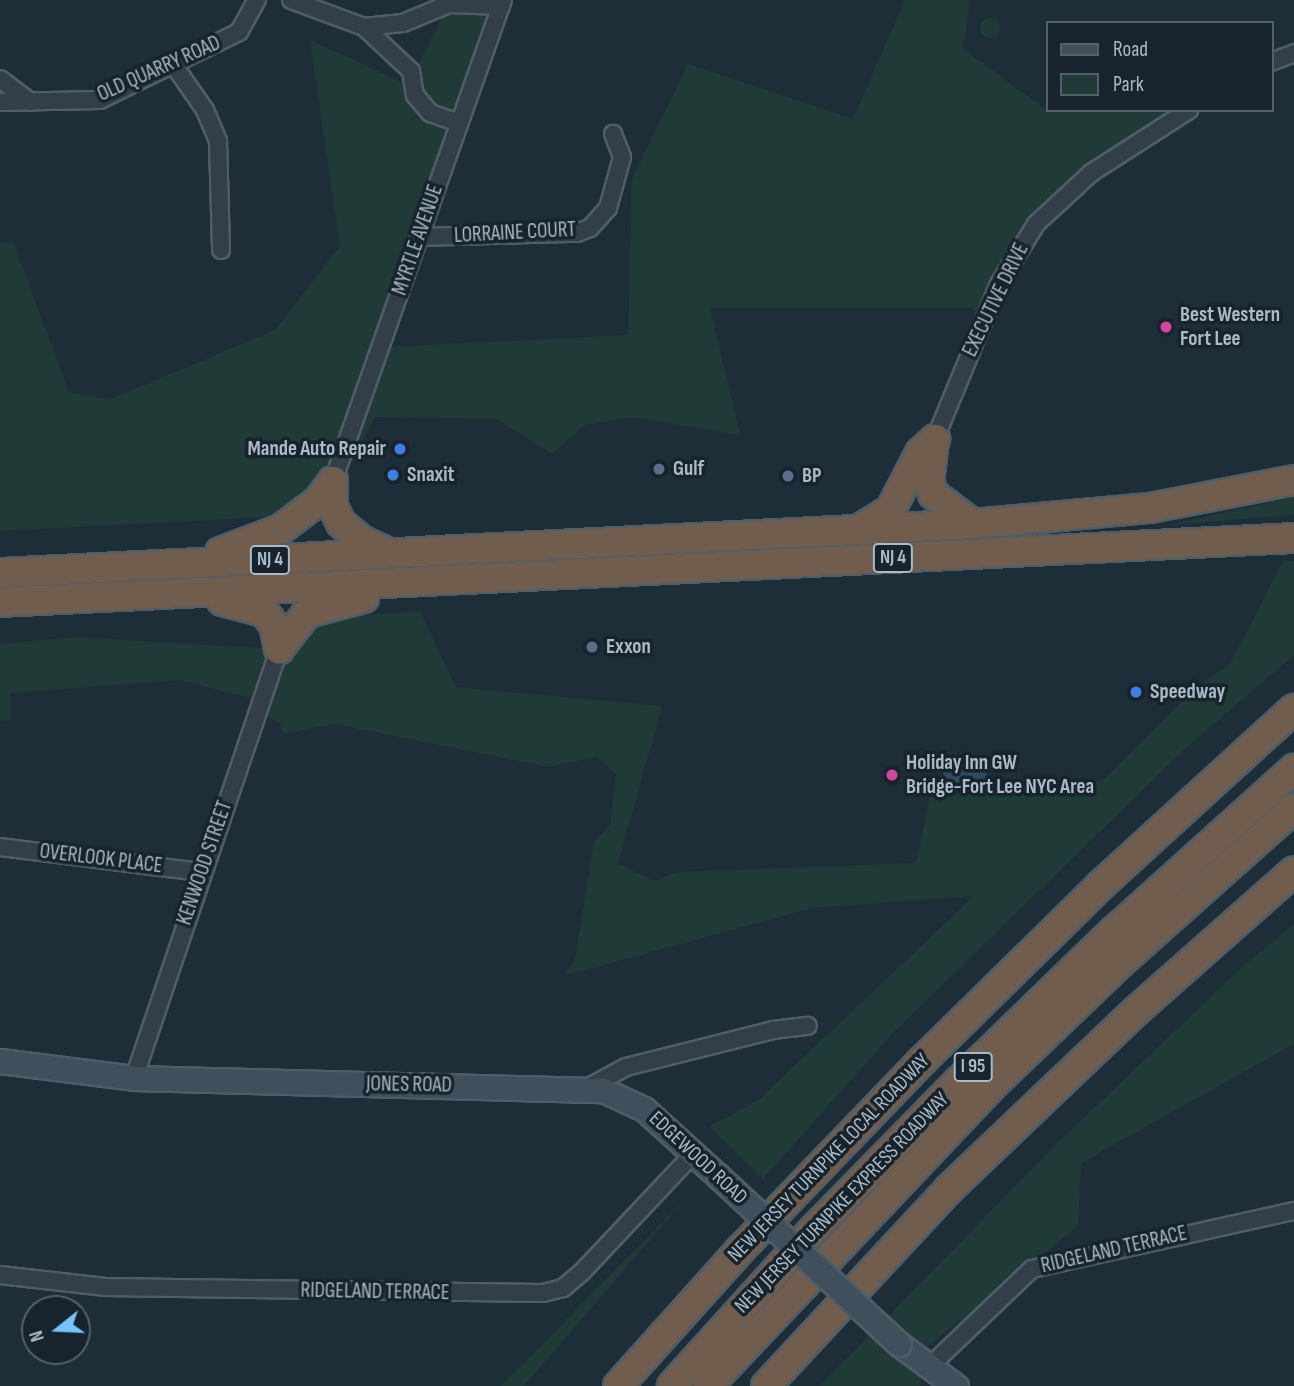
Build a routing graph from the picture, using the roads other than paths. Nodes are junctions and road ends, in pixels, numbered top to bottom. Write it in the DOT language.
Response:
graph roads {
  1 [pos="257,0"];
  2 [pos="290,0"];
  3 [pos="502,3"];
  4 [pos="364,27"];
  5 [pos="1294,53"];
  6 [pos="1273,61"];
  7 [pos="173,64"];
  8 [pos="0,79"];
  9 [pos="0,102"];
  10 [pos="30,102"];
  11 [pos="1186,112"];
  12 [pos="459,123"];
  13 [pos="613,134"];
  14 [pos="419,237"];
  15 [pos="221,250"];
  16 [pos="935,439"];
  17 [pos="1294,480"];
  18 [pos="333,481"];
  19 [pos="973,524"];
  20 [pos="857,531"];
  21 [pos="1294,538"];
  22 [pos="391,554"];
  23 [pos="139,566"];
  24 [pos="0,573"];
  25 [pos="472,579"];
  26 [pos="134,595"];
  27 [pos="0,602"];
  28 [pos="279,649"];
  29 [pos="1291,711"];
  30 [pos="1294,769"];
  31 [pos="1294,808"];
  32 [pos="0,847"];
  33 [pos="202,872"];
  34 [pos="1294,872"];
  35 [pos="808,1026"];
  36 [pos="0,1061"];
  37 [pos="134,1078"];
  38 [pos="587,1088"];
  39 [pos="693,1154"];
  40 [pos="1294,1211"];
  41 [pos="0,1275"];
  42 [pos="929,1367"];
  43 [pos="618,1386"];
  44 [pos="672,1386"];
  45 [pos="708,1386"];
  46 [pos="766,1386"];
  47 [pos="956,1386"];
  1 -- 7 [label="street, OLD QUARRY ROAD"];
  2 -- 4 [label="street"];
  3 -- 4 [label="street"];
  3 -- 12 [label="street, MYRTLE AVENUE"];
  4 -- 12 [label="street"];
  5 -- 6 [label="street"];
  7 -- 10 [label="street, OLD QUARRY ROAD"];
  7 -- 15 [label="street"];
  8 -- 10 [label="street"];
  9 -- 10 [label="street, OLD QUARRY ROAD"];
  11 -- 16 [label="street, EXECUTIVE DRIVE"];
  12 -- 14 [label="street, MYRTLE AVENUE"];
  13 -- 14 [label="street, LORRAINE COURT"];
  14 -- 18 [label="street, MYRTLE AVENUE"];
  16 -- 19 [label="highway"];
  16 -- 20 [label="highway"];
  17 -- 19 [label="highway, NJ 4"];
  18 -- 22 [label="highway"];
  18 -- 23 [label="highway"];
  19 -- 20 [label="highway, NJ 4"];
  20 -- 22 [label="highway, NJ 4"];
  21 -- 25 [label="highway, NJ 4"];
  22 -- 23 [label="highway, NJ 4"];
  23 -- 24 [label="highway, NJ 4"];
  25 -- 26 [label="highway, NJ 4"];
  25 -- 28 [label="highway"];
  26 -- 27 [label="highway, NJ 4"];
  26 -- 28 [label="highway"];
  28 -- 33 [label="street, KENWOOD STREET"];
  29 -- 43 [label="highway, NEW JERSEY TURNPIKE LOCAL ROADWAY / I 95"];
  30 -- 44 [label="highway, NEW JERSEY TURNPIKE EXPRESS ROADWAY / I 95"];
  31 -- 45 [label="highway, NEW JERSEY TURNPIKE EXPRESS ROADWAY / I 95"];
  32 -- 33 [label="street, OVERLOOK PLACE"];
  33 -- 37 [label="street, KENWOOD STREET"];
  34 -- 46 [label="highway"];
  35 -- 38 [label="street, JONES ROAD"];
  36 -- 37 [label="street, JONES ROAD"];
  37 -- 38 [label="street, JONES ROAD"];
  38 -- 39 [label="street, EDGEWOOD ROAD"];
  39 -- 41 [label="street, RIDGELAND TERRACE"];
  39 -- 42 [label="street, EDGEWOOD ROAD, bridge"];
  40 -- 42 [label="street, RIDGELAND TERRACE"];
  42 -- 47 [label="street, EDGEWOOD ROAD"];
}
